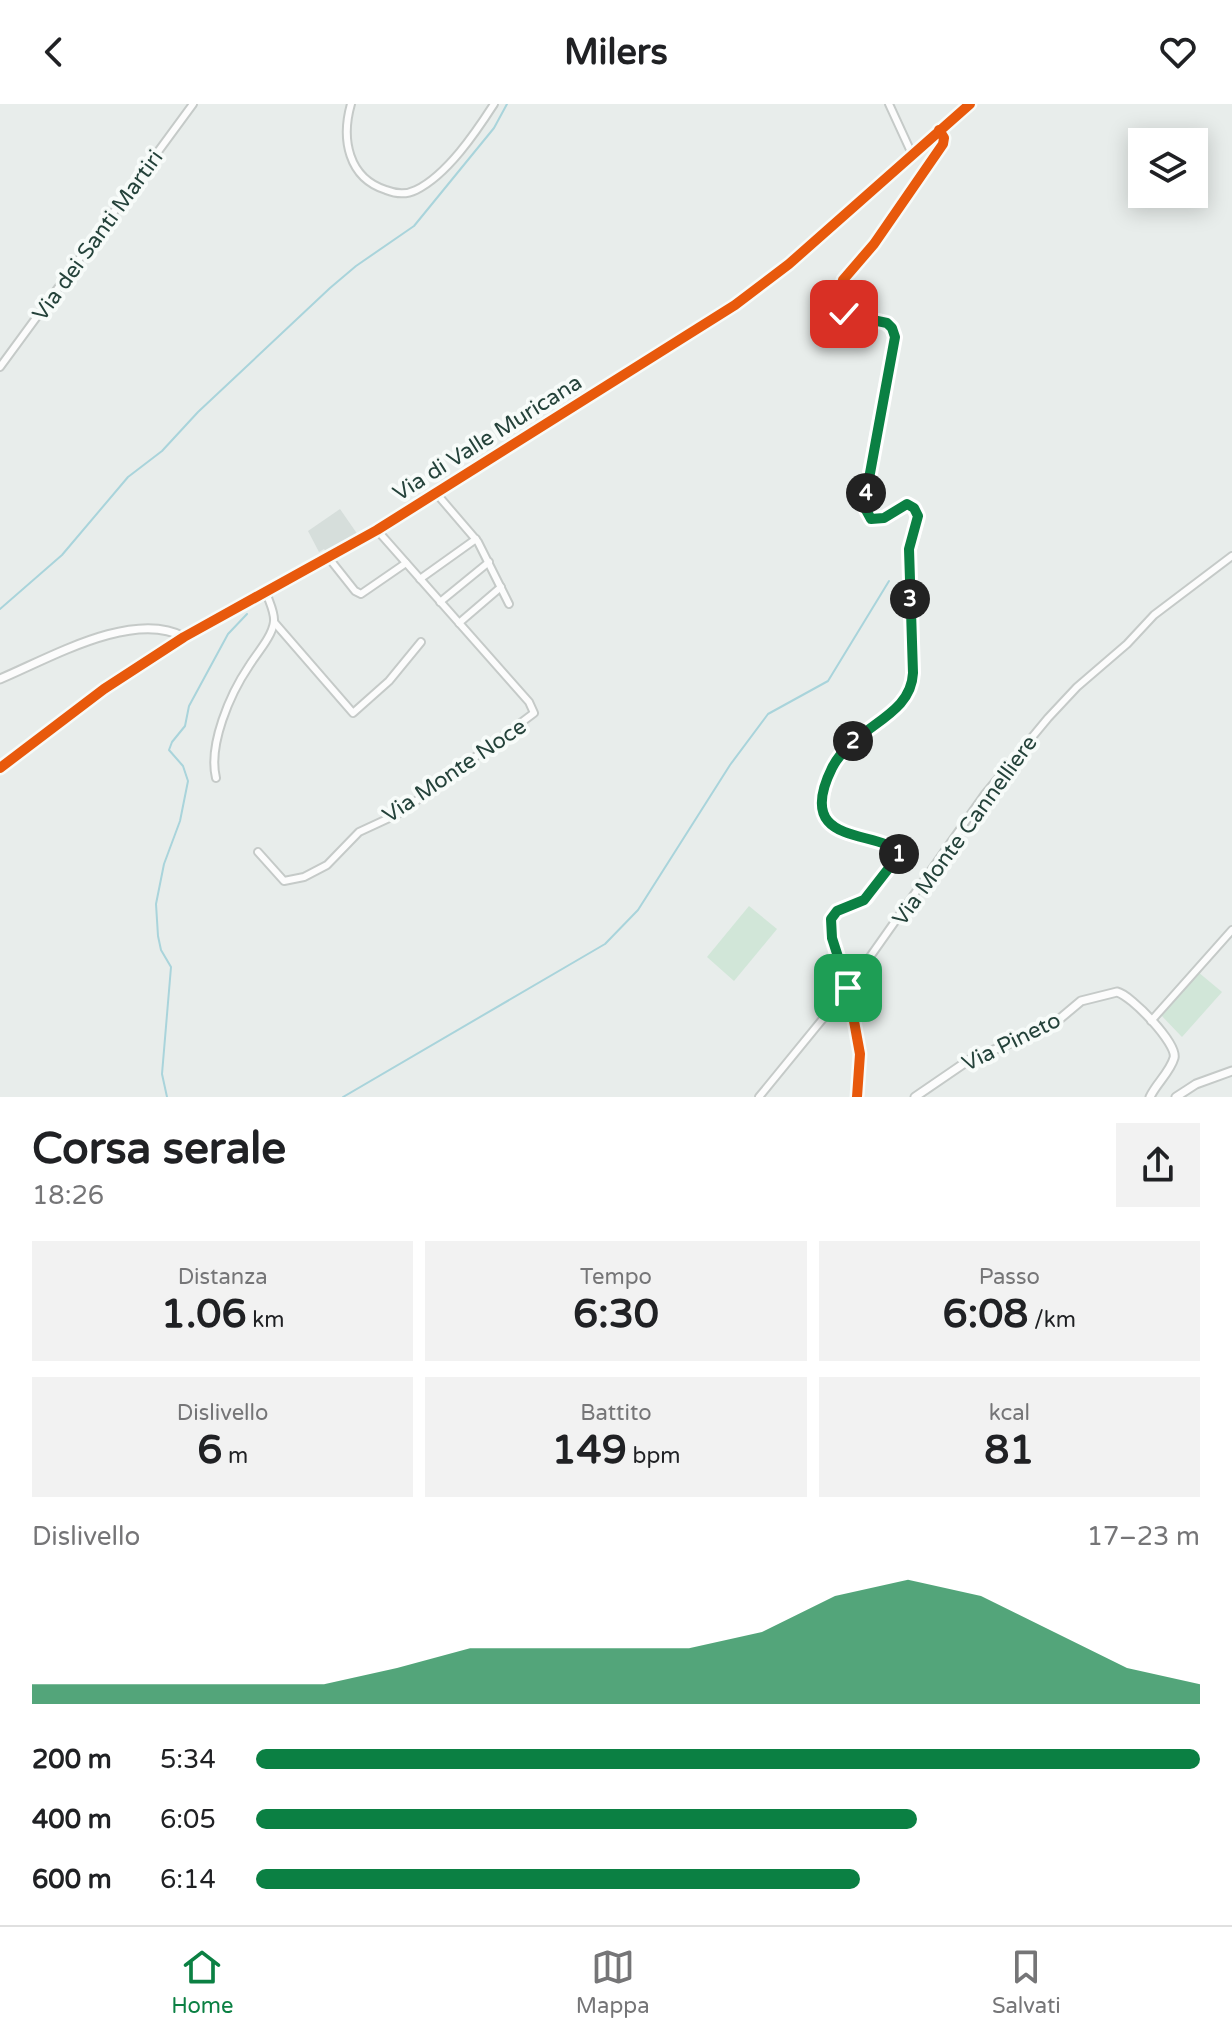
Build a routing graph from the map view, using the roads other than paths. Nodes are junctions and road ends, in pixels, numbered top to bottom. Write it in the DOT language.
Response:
graph roads {
  1 [pos="193,104"];
  2 [pos="351,104"];
  3 [pos="494,104"];
  4 [pos="889,104"];
  5 [pos="970,104"];
  6 [pos="939,130"];
  7 [pos="912,154"];
  8 [pos="0,367"];
  9 [pos="436,493"];
  10 [pos="377,530"];
  11 [pos="476,539"];
  12 [pos="1232,556"];
  13 [pos="328,557"];
  14 [pos="489,562"];
  15 [pos="406,563"];
  16 [pos="420,579"];
  17 [pos="501,587"];
  18 [pos="266,592"];
  19 [pos="440,602"];
  20 [pos="509,604"];
  21 [pos="274,622"];
  22 [pos="459,623"];
  23 [pos="184,637"];
  24 [pos="421,642"];
  25 [pos="0,679"];
  26 [pos="0,768"];
  27 [pos="216,778"];
  28 [pos="258,852"];
  29 [pos="1232,930"];
  30 [pos="848,988"];
  31 [pos="1151,1021"];
  32 [pos="1232,1071"];
  33 [pos="759,1097"];
  34 [pos="857,1097"];
  35 [pos="915,1097"];
  36 [pos="1150,1097"];
  37 [pos="1176,1097"];
  1 -- 8 [label="street, Via dei Santi Martiri"];
  2 -- 3 [label="street"];
  4 -- 7 [label="street"];
  5 -- 6 [label="street, Via di Valle Muricana"];
  6 -- 7 [label="street, Via di Valle Muricana"];
  6 -- 30 [label="street"];
  7 -- 9 [label="street, Via di Valle Muricana"];
  9 -- 10 [label="street, Via di Valle Muricana"];
  9 -- 11 [label="street"];
  10 -- 13 [label="street, Via di Valle Muricana"];
  10 -- 15 [label="street, Via Monte Noce"];
  11 -- 14 [label="street"];
  11 -- 16 [label="street"];
  12 -- 30 [label="street, Via Monte Cannelliere"];
  13 -- 15 [label="street"];
  13 -- 18 [label="street, Via di Valle Muricana"];
  14 -- 17 [label="street"];
  14 -- 19 [label="street"];
  15 -- 16 [label="street, Via Monte Noce"];
  16 -- 19 [label="street, Via Monte Noce"];
  17 -- 20 [label="street"];
  17 -- 22 [label="street"];
  18 -- 21 [label="street"];
  18 -- 23 [label="street, Via di Valle Muricana"];
  19 -- 22 [label="street, Via Monte Noce"];
  21 -- 24 [label="street"];
  21 -- 27 [label="street"];
  22 -- 28 [label="street, Via Monte Noce"];
  23 -- 25 [label="street"];
  23 -- 26 [label="street, Via di Valle Muricana"];
  29 -- 31 [label="street"];
  30 -- 33 [label="street, Via Monte Cannelliere"];
  30 -- 34 [label="street"];
  31 -- 35 [label="street, Via Pineto"];
  31 -- 36 [label="street, Via Pineto"];
  32 -- 37 [label="street"];
}
